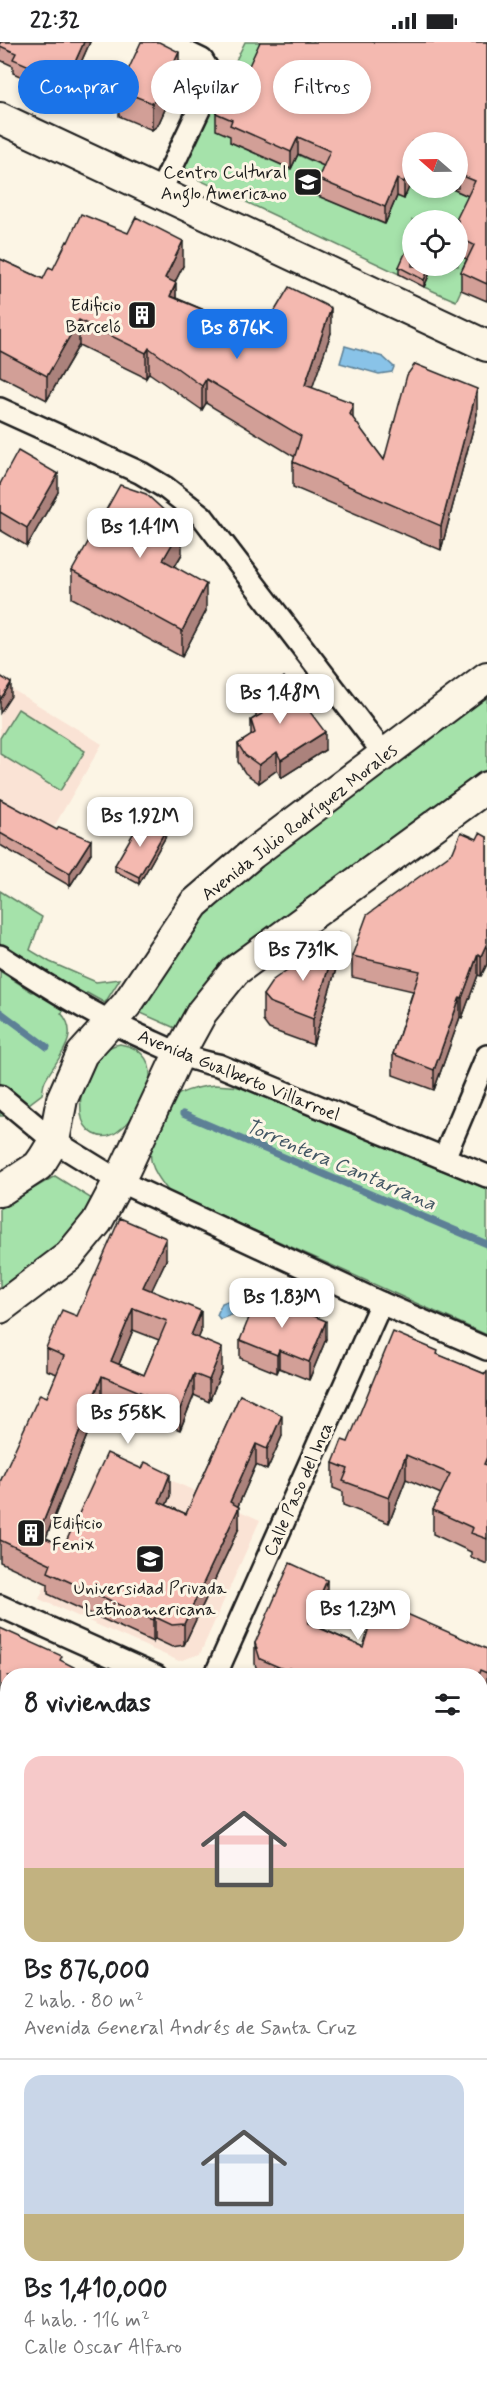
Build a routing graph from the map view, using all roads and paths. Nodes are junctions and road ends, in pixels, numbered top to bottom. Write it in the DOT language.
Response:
graph roads {
  1 [pos="165,42"];
  2 [pos="0,118"];
  3 [pos="160,192"];
  4 [pos="487,346"];
  5 [pos="0,409"];
  6 [pos="487,677"];
  7 [pos="385,755"];
  8 [pos="487,787"];
  9 [pos="0,956"];
  10 [pos="111,1023"];
  11 [pos="179,1054"];
  12 [pos="487,1056"];
  13 [pos="0,1096"];
  14 [pos="54,1141"];
  15 [pos="444,1158"];
  16 [pos="487,1176"];
  17 [pos="119,1181"];
  18 [pos="0,1191"];
  19 [pos="381,1303"];
  20 [pos="0,1308"];
  21 [pos="487,1349"];
  22 [pos="0,1606"];
  23 [pos="138,1668"];
  24 [pos="219,1668"];
  1 -- 3 [label="street"];
  2 -- 3 [label="main road"];
  3 -- 4 [label="main road"];
  5 -- 7 [label="street"];
  6 -- 7 [label="main road, Avenida Julio Rodríguez Morales"];
  7 -- 10 [label="main road, Avenida Julio Rodríguez Morales"];
  8 -- 11 [label="main road"];
  9 -- 10 [label="street, Avenida Gualberto Villarroel"];
  10 -- 11 [label="street, Avenida Gualberto Villarroel"];
  10 -- 14 [label="main road, Avenida Julio Rodríguez Morales"];
  11 -- 15 [label="street, Avenida Gualberto Villarroel"];
  11 -- 17 [label="main road"];
  12 -- 15 [label="street"];
  13 -- 14 [label="street"];
  14 -- 17 [label="street"];
  14 -- 18 [label="main road, Avenida Julio Rodríguez Morales"];
  15 -- 16 [label="street, Avenida Gualberto Villarroel"];
  17 -- 19 [label="street"];
  17 -- 20 [label="main road"];
  19 -- 21 [label="street"];
  19 -- 24 [label="street, Calle Paso del Inca"];
  22 -- 23 [label="street"];
}
